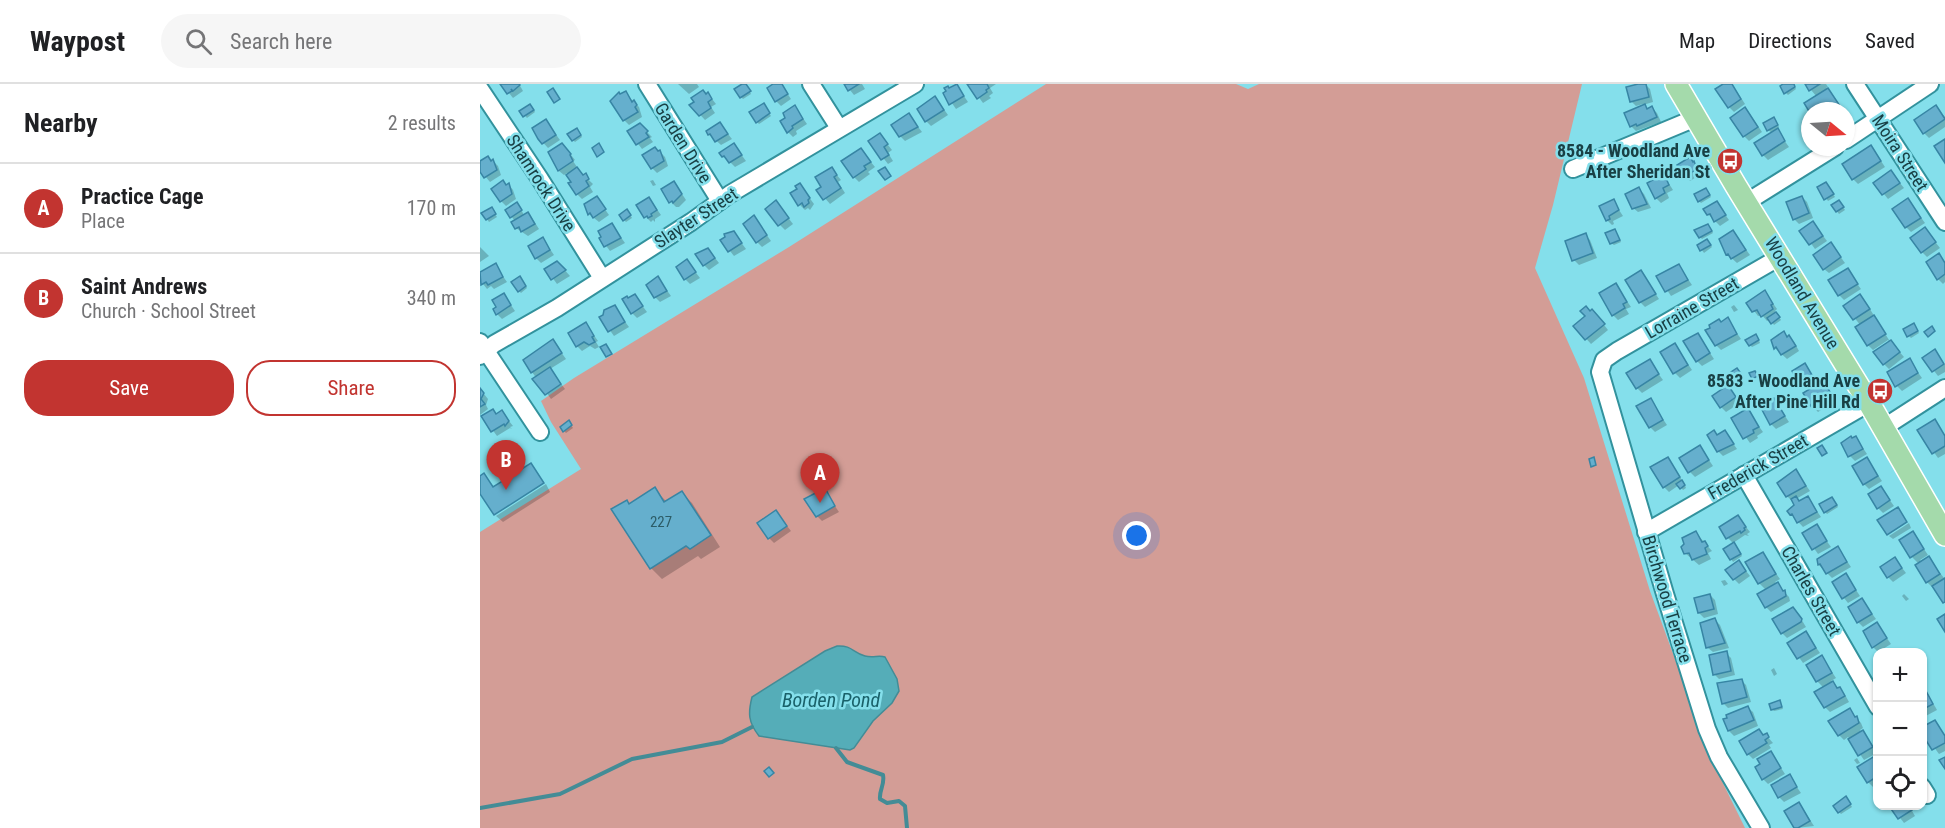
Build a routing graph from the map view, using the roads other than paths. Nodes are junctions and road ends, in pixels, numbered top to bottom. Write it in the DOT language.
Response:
graph roads {
  1 [pos="647,84"];
  2 [pos="811,84"];
  3 [pos="915,84"];
  4 [pos="1676,84"];
  5 [pos="1855,84"];
  6 [pos="1930,84"];
  7 [pos="480,89"];
  8 [pos="1697,119"];
  9 [pos="1878,120"];
  10 [pos="839,128"];
  11 [pos="1855,134"];
  12 [pos="1820,156"];
  13 [pos="1573,169"];
  14 [pos="720,201"];
  15 [pos="1747,202"];
  16 [pos="1945,222"];
  17 [pos="1780,257"];
  18 [pos="602,278"];
  19 [pos="482,350"];
  20 [pos="1604,360"];
  21 [pos="1945,388"];
  22 [pos="1869,403"];
  23 [pos="1883,428"];
  24 [pos="540,432"];
  25 [pos="1744,475"];
  26 [pos="1646,532"];
  27 [pos="1945,535"];
  28 [pos="1875,702"];
  29 [pos="1761,828"];
  1 -- 14 [label="street, Garden Drive"];
  2 -- 10 [label="street"];
  3 -- 10 [label="street, Slayter Street"];
  4 -- 8 [label="main road, Woodland Avenue"];
  5 -- 9 [label="street, Moira Street"];
  6 -- 9 [label="street"];
  7 -- 18 [label="street, Shamrock Drive"];
  8 -- 13 [label="street"];
  8 -- 15 [label="main road, Woodland Avenue"];
  9 -- 11 [label="street"];
  9 -- 16 [label="street, Moira Street"];
  10 -- 14 [label="street, Slayter Street"];
  12 -- 15 [label="street"];
  14 -- 18 [label="street, Slayter Street"];
  15 -- 17 [label="main road, Woodland Avenue"];
  17 -- 20 [label="street, Lorraine Street"];
  17 -- 22 [label="main road, Woodland Avenue"];
  18 -- 19 [label="street, Slayter Street"];
  19 -- 24 [label="street"];
  20 -- 26 [label="street, Birchwood Terrace"];
  21 -- 23 [label="street"];
  22 -- 23 [label="main road, Woodland Avenue"];
  22 -- 25 [label="street, Frederick Street"];
  23 -- 27 [label="main road, Woodland Avenue"];
  25 -- 26 [label="street, Frederick Street"];
  25 -- 28 [label="street, Charles Street"];
  26 -- 29 [label="street, Birchwood Terrace"];
}
